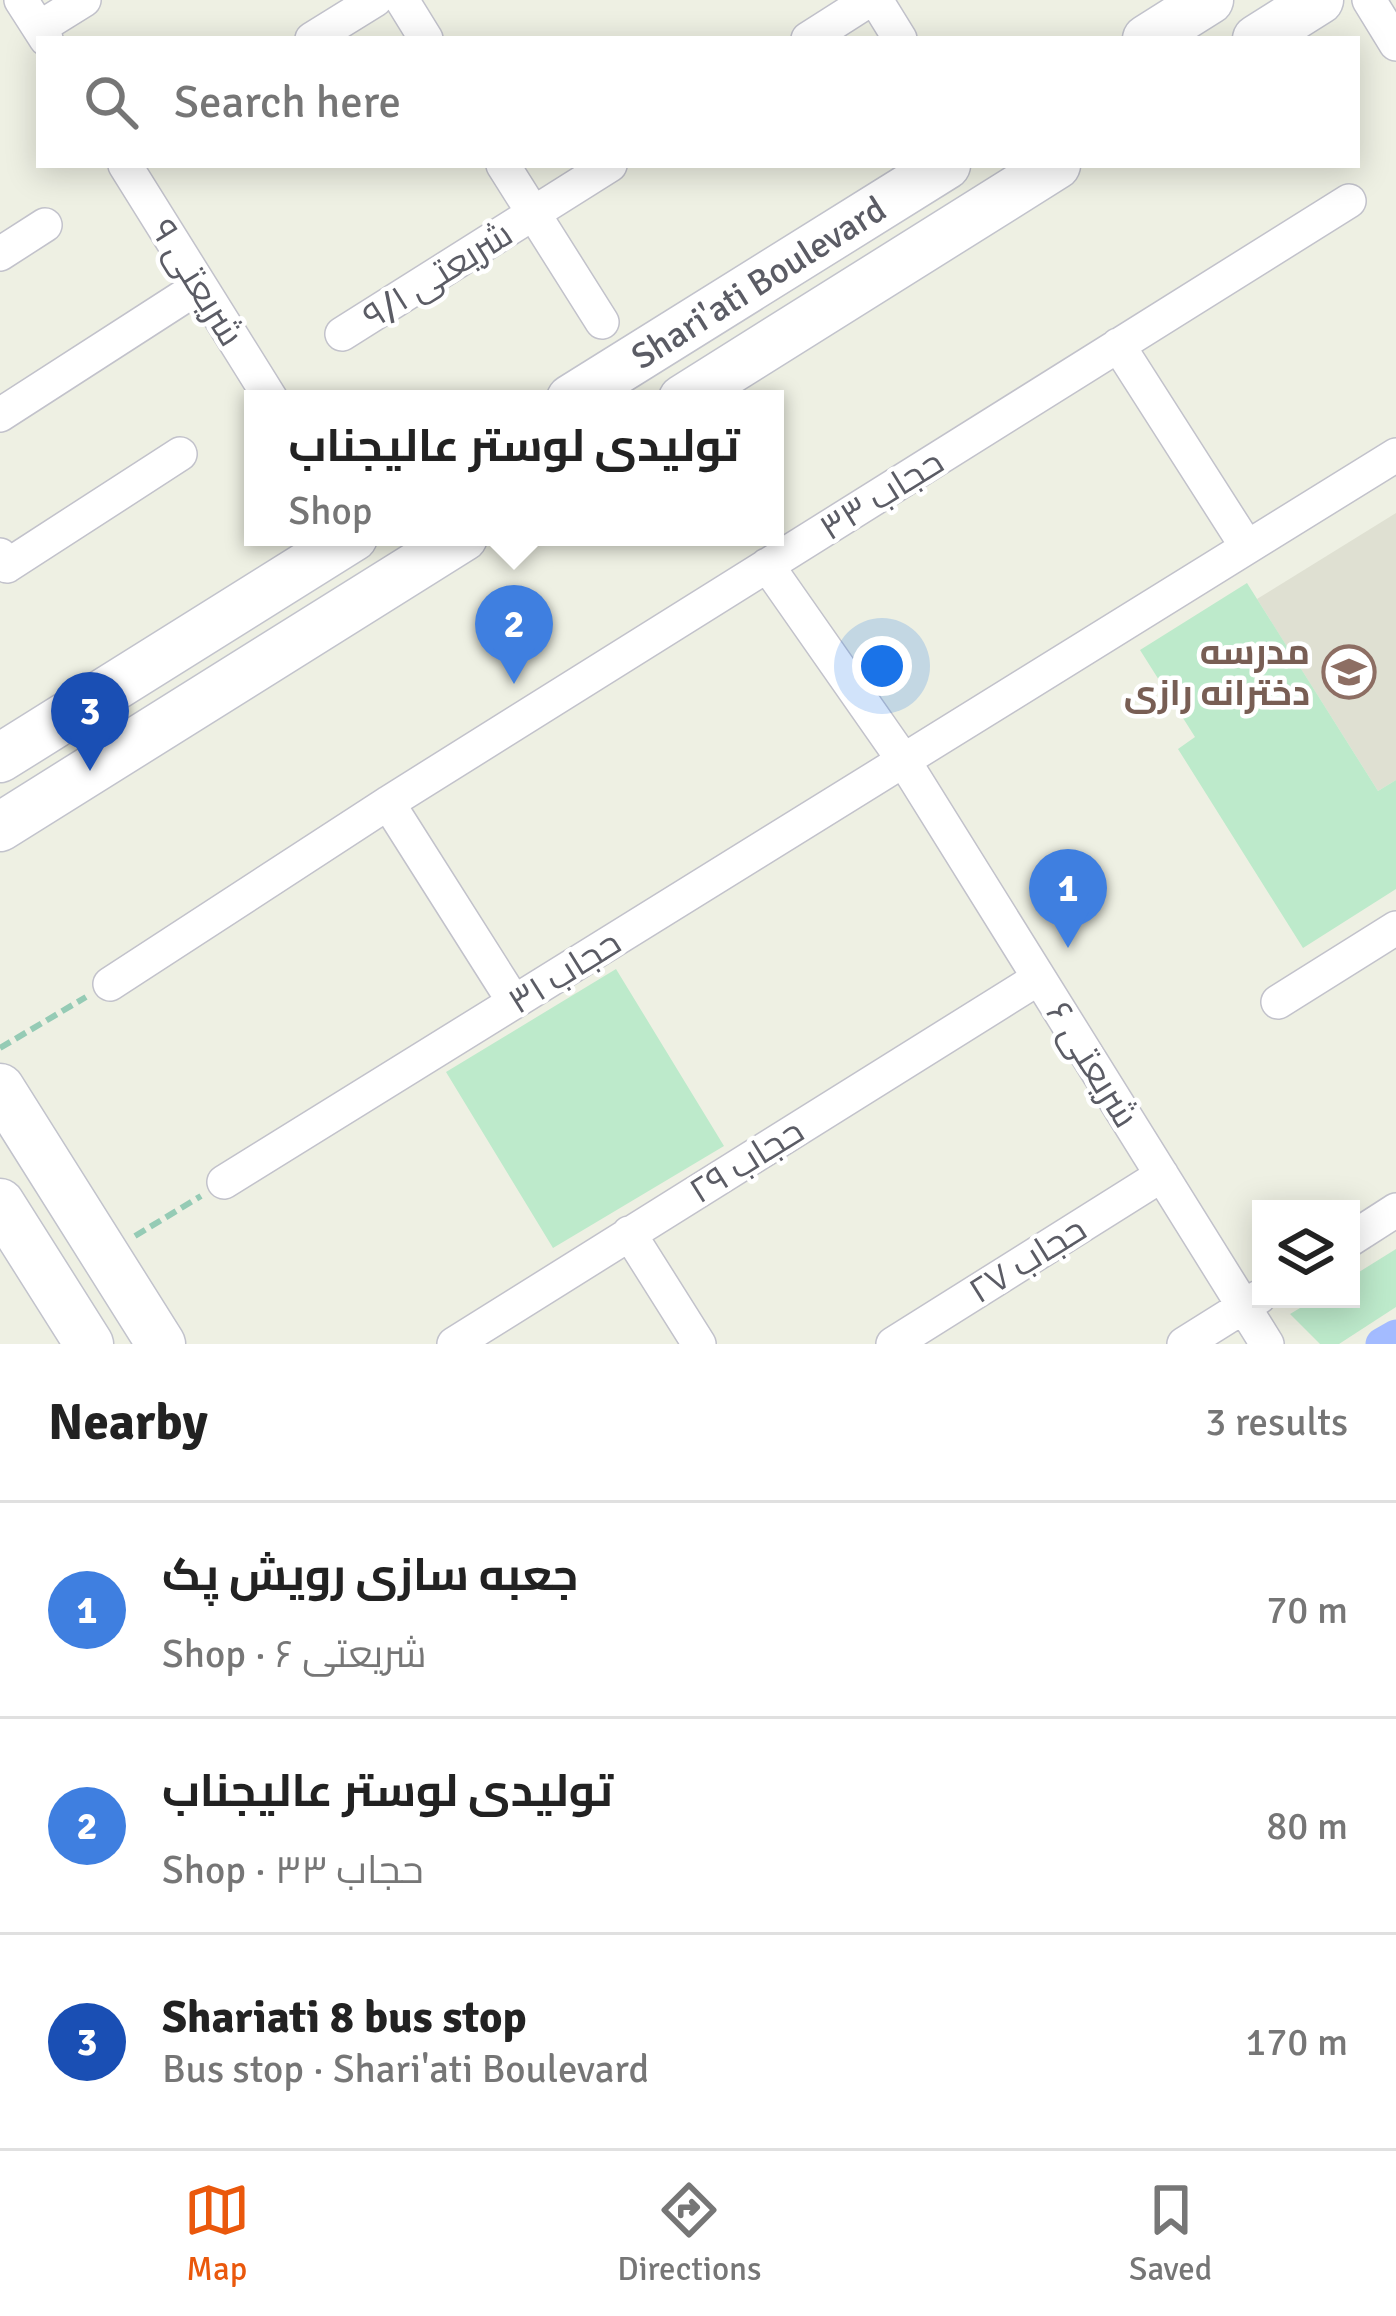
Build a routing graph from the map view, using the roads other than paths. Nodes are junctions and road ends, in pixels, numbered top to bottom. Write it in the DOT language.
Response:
graph roads {
  1 [pos="84,0"];
  2 [pos="375,0"];
  3 [pos="402,0"];
  4 [pos="873,0"];
  5 [pos="1209,0"];
  6 [pos="1319,0"];
  7 [pos="1369,0"];
  8 [pos="35,22"];
  9 [pos="317,36"];
  10 [pos="424,36"];
  11 [pos="813,36"];
  12 [pos="898,36"];
  13 [pos="1152,36"];
  14 [pos="1262,36"];
  15 [pos="1396,44"];
  16 [pos="126,168"];
  17 [pos="505,168"];
  18 [pos="605,168"];
  19 [pos="941,168"];
  20 [pos="1051,168"];
  21 [pos="1349,201"];
  22 [pos="533,214"];
  23 [pos="45,225"];
  24 [pos="0,254"];
  25 [pos="200,286"];
  26 [pos="602,322"];
  27 [pos="342,334"];
  28 [pos="1118,345"];
  29 [pos="265,390"];
  30 [pos="585,390"];
  31 [pos="697,390"];
  32 [pos="0,415"];
  33 [pos="180,454"];
  34 [pos="1396,454"];
  35 [pos="339,546"];
  36 [pos="449,546"];
  37 [pos="1247,547"];
  38 [pos="0,555"];
  39 [pos="767,565"];
  40 [pos="0,758"];
  41 [pos="904,760"];
  42 [pos="388,803"];
  43 [pos="0,827"];
  44 [pos="1396,928"];
  45 [pos="1039,978"];
  46 [pos="110,984"];
  47 [pos="1278,1001"];
  48 [pos="514,1002"];
  49 [pos="0,1088"];
  50 [pos="1162,1175"];
  51 [pos="224,1182"];
  52 [pos="0,1203"];
  53 [pos="1396,1210"];
  54 [pos="629,1233"];
  55 [pos="1360,1233"];
  56 [pos="1252,1301"];
  57 [pos="1255,1308"];
  58 [pos="89,1344"];
  59 [pos="161,1344"];
  60 [pos="454,1344"];
  61 [pos="700,1344"];
  62 [pos="893,1344"];
  63 [pos="1184,1344"];
  64 [pos="1268,1344"];
  1 -- 8 [label="street"];
  2 -- 9 [label="street"];
  3 -- 10 [label="street"];
  4 -- 11 [label="street"];
  4 -- 12 [label="street"];
  5 -- 13 [label="main road"];
  6 -- 14 [label="main road"];
  7 -- 15 [label="street"];
  16 -- 25 [label="street, شریعتی ۹"];
  17 -- 22 [label="street"];
  18 -- 22 [label="street, شریعتی ۹/۱"];
  19 -- 30 [label="main road, Shari'ati Boulevard"];
  20 -- 31 [label="main road, Shari'ati Boulevard"];
  21 -- 28 [label="street, حجاب ۳۳"];
  22 -- 26 [label="street"];
  22 -- 27 [label="street, شریعتی ۹/۱"];
  23 -- 24 [label="street"];
  25 -- 29 [label="street, شریعتی ۹"];
  25 -- 32 [label="street"];
  28 -- 37 [label="street"];
  28 -- 39 [label="street, حجاب ۳۳"];
  33 -- 38 [label="street"];
  34 -- 37 [label="street, حجاب ۳۱"];
  35 -- 40 [label="main road"];
  36 -- 43 [label="main road"];
  37 -- 41 [label="street, حجاب ۳۱"];
  39 -- 41 [label="street, شریعتی ۶"];
  39 -- 42 [label="street, حجاب ۳۳"];
  41 -- 45 [label="street, شریعتی ۶"];
  41 -- 48 [label="street, حجاب ۳۱"];
  42 -- 46 [label="street, حجاب ۳۳"];
  42 -- 48 [label="street"];
  44 -- 47 [label="street"];
  45 -- 50 [label="street, شریعتی ۶"];
  45 -- 54 [label="street, حجاب ۲۹"];
  48 -- 51 [label="street, حجاب ۳۱"];
  49 -- 59 [label="main road"];
  50 -- 56 [label="street, شریعتی ۶"];
  50 -- 62 [label="street, حجاب ۲۷"];
  52 -- 58 [label="main road"];
  53 -- 55 [label="street"];
  54 -- 60 [label="street, حجاب ۲۹"];
  54 -- 61 [label="street"];
  56 -- 63 [label="street"];
  57 -- 64 [label="street, شریعتی ۶"];
}
